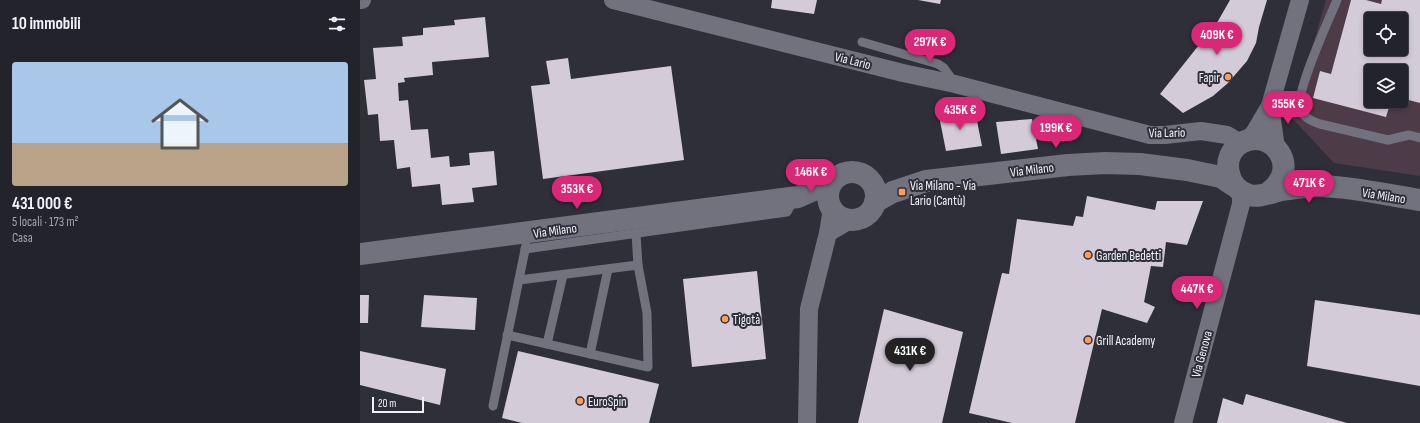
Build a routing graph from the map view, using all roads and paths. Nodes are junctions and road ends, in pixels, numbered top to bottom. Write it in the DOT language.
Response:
graph roads {
  1 [pos="613,0"];
  2 [pos="1300,0"];
  3 [pos="1337,0"];
  4 [pos="862,42"];
  5 [pos="955,84"];
  6 [pos="1270,106"];
  7 [pos="1420,138"];
  8 [pos="1237,145"];
  9 [pos="1280,158"];
  10 [pos="1187,170"];
  11 [pos="865,175"];
  12 [pos="832,182"];
  13 [pos="926,182"];
  14 [pos="1348,189"];
  15 [pos="1246,194"];
  16 [pos="796,198"];
  17 [pos="1420,200"];
  18 [pos="875,202"];
  19 [pos="838,212"];
  20 [pos="636,234"];
  21 [pos="527,241"];
  22 [pos="360,254"];
  23 [pos="638,265"];
  24 [pos="608,269"];
  25 [pos="563,275"];
  26 [pos="519,279"];
  27 [pos="507,335"];
  28 [pos="547,344"];
  29 [pos="590,354"];
  30 [pos="493,406"];
  31 [pos="807,423"];
  32 [pos="1183,423"];
  1 -- 5 [label="street, Via Lario"];
  2 -- 6 [label="street"];
  3 -- 7 [label="lane"];
  4 -- 5 [label="lane"];
  5 -- 8 [label="street, Via Lario"];
  6 -- 8 [label="street"];
  6 -- 9 [label="street"];
  8 -- 9 [label="main road"];
  8 -- 10 [label="main road, Via Milano"];
  8 -- 15 [label="main road"];
  9 -- 14 [label="main road, Via Milano"];
  9 -- 15 [label="main road"];
  10 -- 13 [label="main road, Via Milano"];
  10 -- 15 [label="main road, Via Milano"];
  11 -- 12 [label="main road"];
  11 -- 13 [label="main road, Via Milano"];
  11 -- 18 [label="main road"];
  12 -- 16 [label="main road, Via Milano"];
  12 -- 19 [label="main road"];
  13 -- 18 [label="main road, Via Milano"];
  14 -- 15 [label="main road, Via Milano"];
  14 -- 17 [label="main road, Via Milano"];
  15 -- 32 [label="street, Via Genova"];
  16 -- 19 [label="main road, Via Milano"];
  16 -- 20 [label="lane"];
  16 -- 21 [label="main road, Via Milano"];
  18 -- 19 [label="main road"];
  19 -- 31 [label="street"];
  20 -- 21 [label="lane"];
  20 -- 23 [label="lane"];
  21 -- 22 [label="main road, Via Milano"];
  21 -- 26 [label="lane"];
  23 -- 24 [label="lane"];
  23 -- 29 [label="lane"];
  24 -- 25 [label="lane"];
  24 -- 29 [label="lane"];
  25 -- 26 [label="lane"];
  25 -- 28 [label="lane"];
  26 -- 27 [label="lane"];
  27 -- 28 [label="lane"];
  27 -- 30 [label="lane"];
  28 -- 29 [label="lane"];
}
